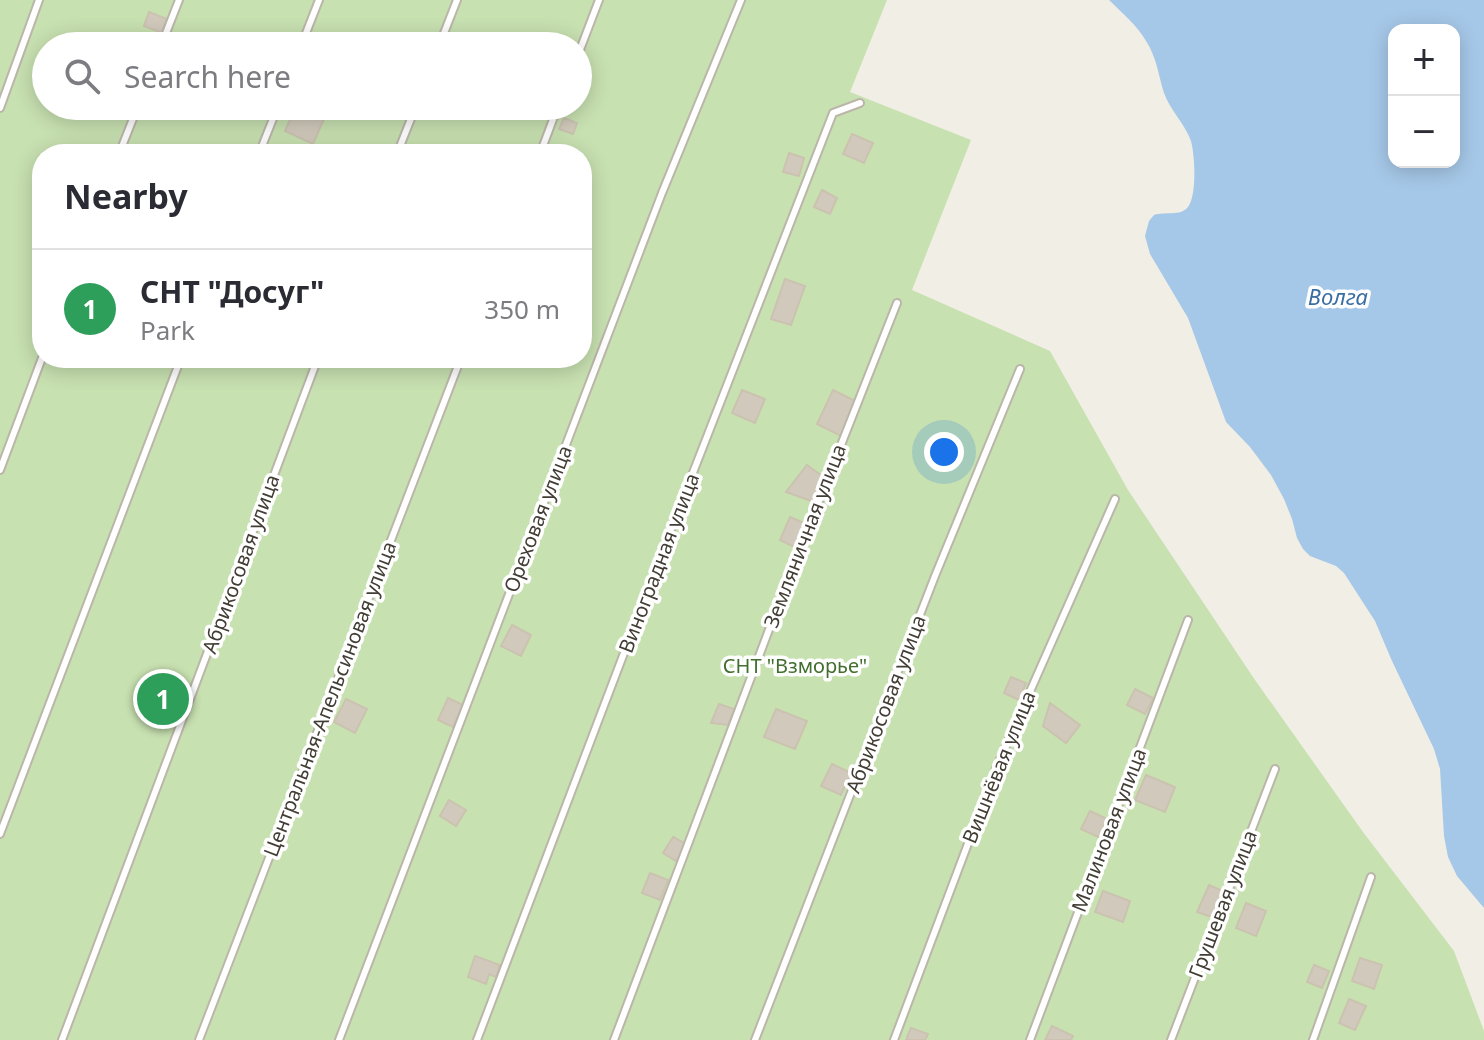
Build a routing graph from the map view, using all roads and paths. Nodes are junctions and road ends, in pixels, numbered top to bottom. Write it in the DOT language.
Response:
graph roads {
  1 [pos="39,0"];
  2 [pos="179,0"];
  3 [pos="319,0"];
  4 [pos="457,0"];
  5 [pos="599,0"];
  6 [pos="741,0"];
  7 [pos="166,32"];
  8 [pos="306,32"];
  9 [pos="444,32"];
  10 [pos="587,32"];
  11 [pos="860,103"];
  12 [pos="0,108"];
  13 [pos="132,120"];
  14 [pos="272,120"];
  15 [pos="410,120"];
  16 [pos="553,120"];
  17 [pos="123,144"];
  18 [pos="263,144"];
  19 [pos="401,144"];
  20 [pos="544,144"];
  21 [pos="897,303"];
  22 [pos="38,368"];
  23 [pos="177,368"];
  24 [pos="314,368"];
  25 [pos="457,368"];
  26 [pos="1020,369"];
  27 [pos="0,470"];
  28 [pos="1115,499"];
  29 [pos="1188,620"];
  30 [pos="1275,769"];
  31 [pos="0,834"];
  32 [pos="1371,877"];
  33 [pos="62,1040"];
  34 [pos="199,1040"];
  35 [pos="339,1040"];
  36 [pos="477,1040"];
  37 [pos="614,1040"];
  38 [pos="755,1040"];
  39 [pos="894,1040"];
  40 [pos="1030,1040"];
  41 [pos="1171,1040"];
  42 [pos="1313,1040"];
  1 -- 12 [label="lane"];
  2 -- 7 [label="lane"];
  3 -- 8 [label="lane"];
  4 -- 9 [label="lane"];
  5 -- 10 [label="lane"];
  6 -- 35 [label="lane, Ореховая улица"];
  11 -- 36 [label="lane, Виноградная улица"];
  13 -- 17 [label="lane"];
  14 -- 18 [label="lane"];
  15 -- 19 [label="lane"];
  16 -- 20 [label="lane"];
  21 -- 37 [label="lane, Земляничная улица"];
  22 -- 27 [label="lane"];
  23 -- 31 [label="lane"];
  24 -- 33 [label="lane, Абрикосовая улица"];
  25 -- 34 [label="lane, Центральная-Апельсиновая улица"];
  26 -- 38 [label="lane, Абрикосовая улица"];
  28 -- 39 [label="lane, Вишнёвая улица"];
  29 -- 40 [label="lane, Малиновая улица"];
  30 -- 41 [label="lane, Грушевая улица"];
  32 -- 42 [label="lane"];
}
